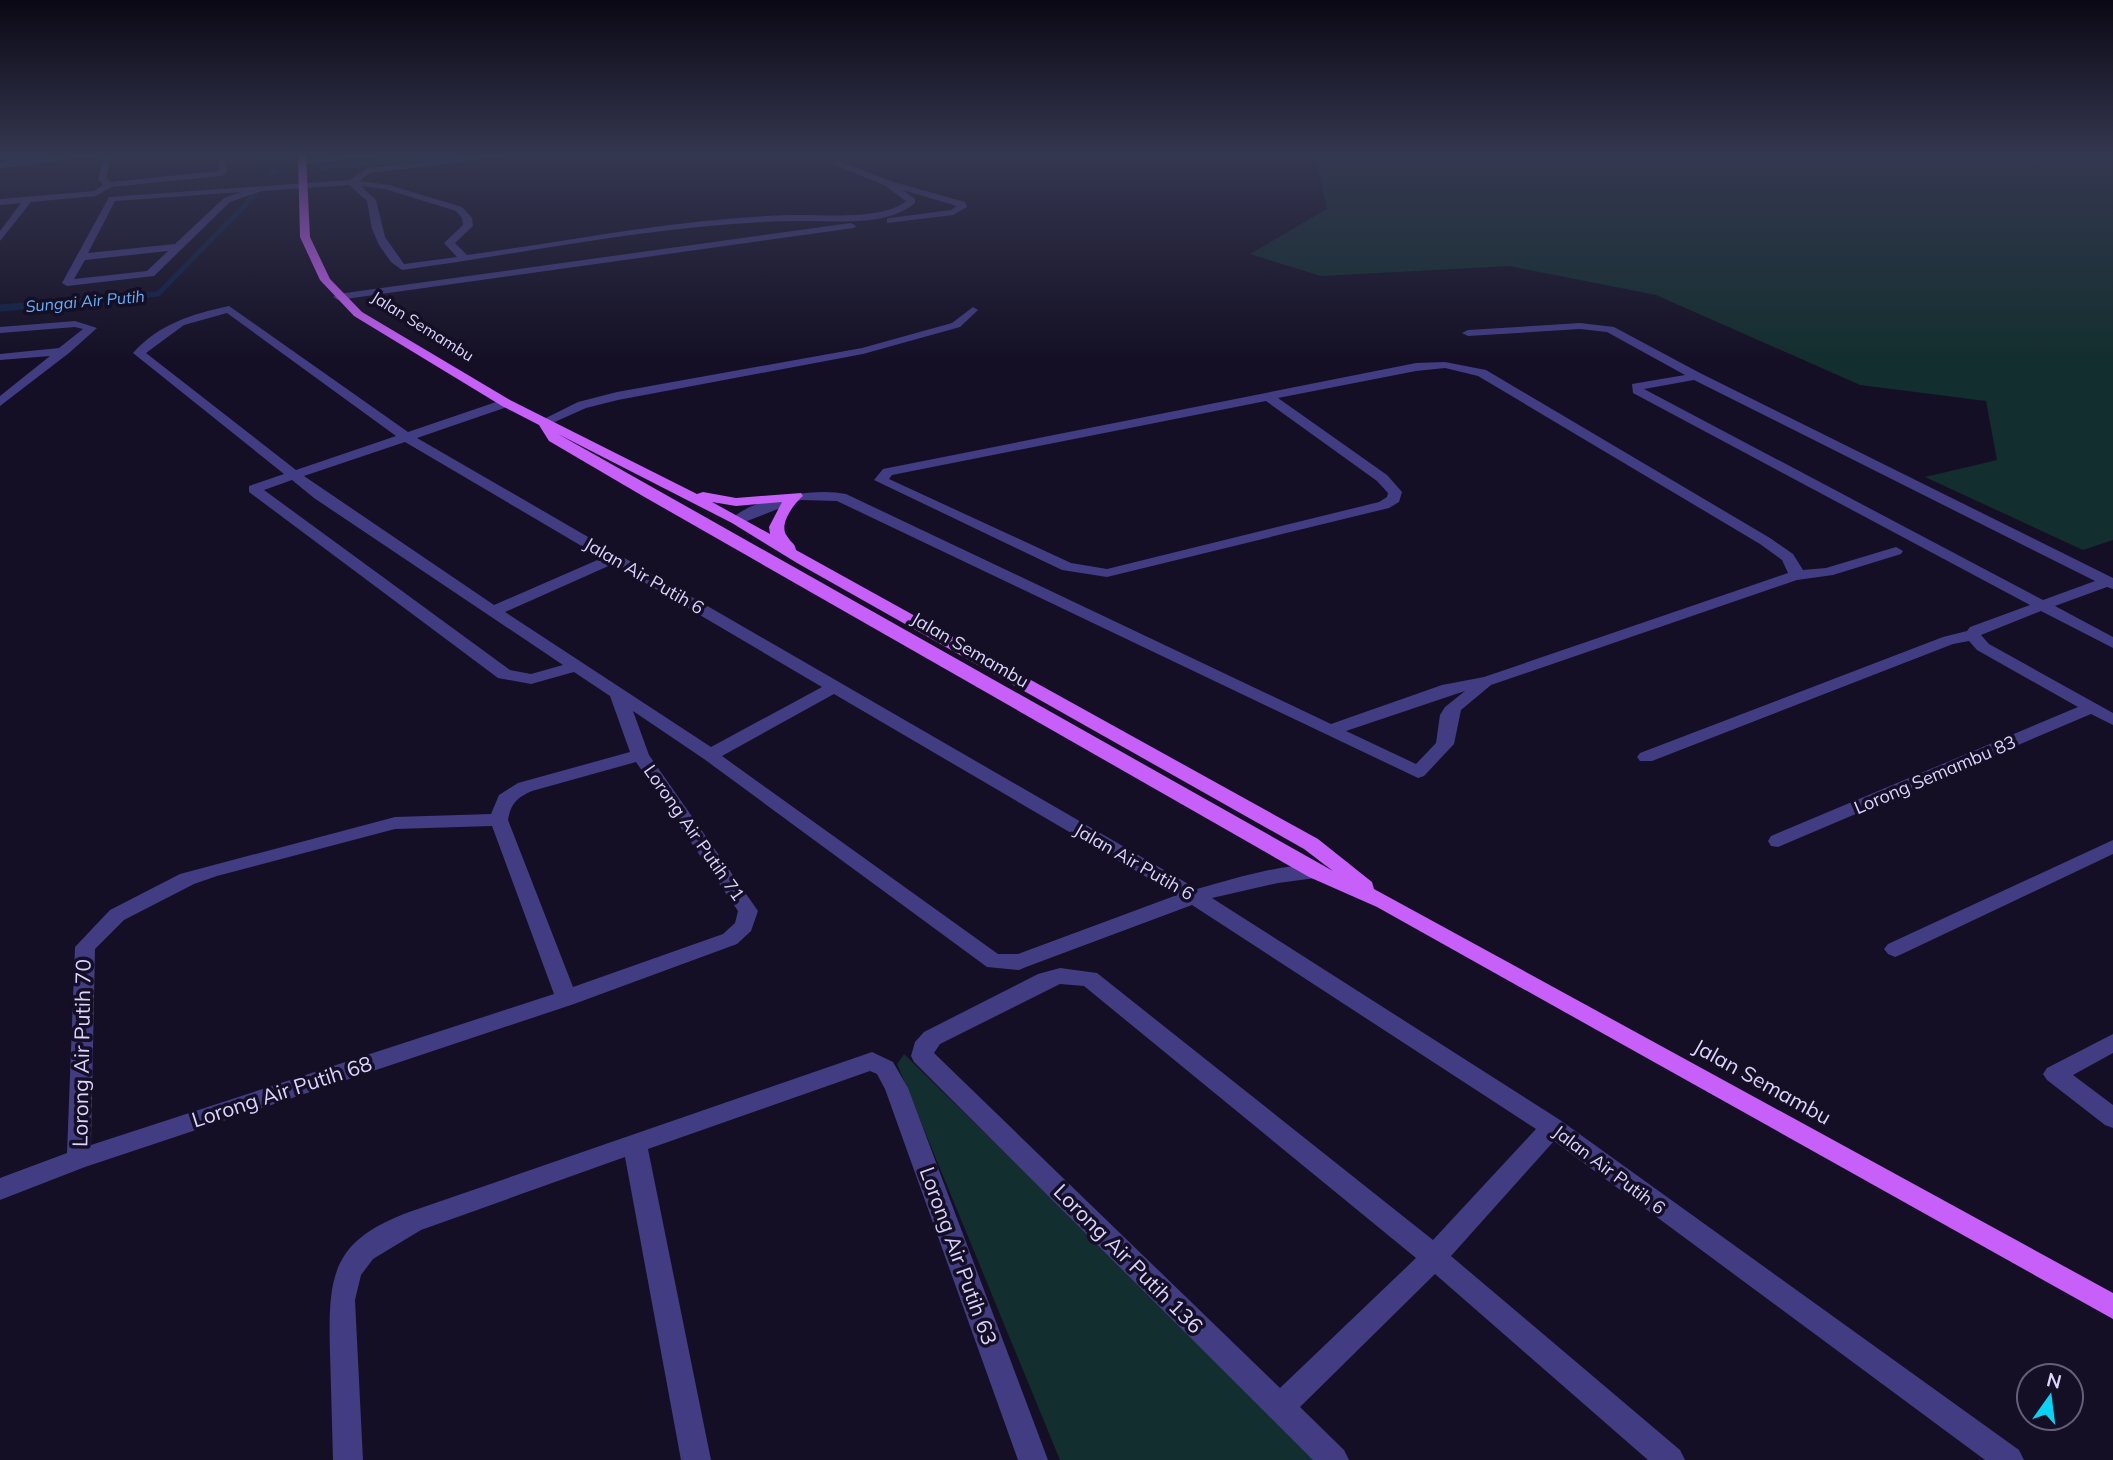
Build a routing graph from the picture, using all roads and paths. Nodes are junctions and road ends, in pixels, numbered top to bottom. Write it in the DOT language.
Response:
graph roads {
  1 [pos="99,224"];
  2 [pos="201,224"];
  3 [pos="304,224"];
  4 [pos="374,224"];
  5 [pos="468,224"];
  6 [pos="719,224"];
  7 [pos="865,224"];
  8 [pos="177,247"];
  9 [pos="81,257"];
  10 [pos="465,259"];
  11 [pos="338,297"];
  12 [pos="973,310"];
  13 [pos="0,330"];
  14 [pos="1468,333"];
  15 [pos="65,351"];
  16 [pos="0,357"];
  17 [pos="1696,376"];
  18 [pos="27,382"];
  19 [pos="0,385"];
  20 [pos="1270,398"];
  21 [pos="0,402"];
  22 [pos="506,403"];
  23 [pos="544,422"];
  24 [pos="406,437"];
  25 [pos="294,475"];
  26 [pos="666,486"];
  27 [pos="794,497"];
  28 [pos="695,520"];
  29 [pos="737,520"];
  30 [pos="728,539"];
  31 [pos="1896,551"];
  32 [pos="614,558"];
  33 [pos="802,560"];
  34 [pos="1795,576"];
  35 [pos="2110,583"];
  36 [pos="2042,606"];
  37 [pos="493,611"];
  38 [pos="1973,635"];
  39 [pos="2113,643"];
  40 [pos="575,666"];
  41 [pos="1488,681"];
  42 [pos="834,687"];
  43 [pos="618,694"];
  44 [pos="2091,708"];
  45 [pos="2113,720"];
  46 [pos="1331,730"];
  47 [pos="640,755"];
  48 [pos="710,755"];
  49 [pos="1646,757"];
  50 [pos="499,820"];
  51 [pos="1778,841"];
  52 [pos="2113,846"];
  53 [pos="1316,872"];
  54 [pos="1195,897"];
  55 [pos="1384,902"];
  56 [pos="1895,949"];
  57 [pos="566,998"];
  58 [pos="2113,1043"];
  59 [pos="2113,1118"];
  60 [pos="1552,1127"];
  61 [pos="635,1144"];
  62 [pos="79,1158"];
  63 [pos="0,1189"];
  64 [pos="1434,1257"];
  65 [pos="2113,1307"];
  66 [pos="1279,1408"];
  67 [pos="348,1460"];
  68 [pos="696,1460"];
  69 [pos="1033,1460"];
  70 [pos="1334,1460"];
  71 [pos="1670,1460"];
  72 [pos="2009,1460"];
  1 -- 9 [label="street"];
  2 -- 8 [label="street"];
  3 -- 11 [label="main road, Jalan Semambu"];
  4 -- 10 [label="street"];
  5 -- 10 [label="street"];
  6 -- 10 [label="street"];
  7 -- 11 [label="street"];
  8 -- 9 [label="street"];
  8 -- 9 [label="street"];
  11 -- 22 [label="main road, Jalan Semambu"];
  12 -- 23 [label="street"];
  13 -- 15 [label="street"];
  14 -- 17 [label="street"];
  15 -- 16 [label="street"];
  15 -- 18 [label="street"];
  17 -- 35 [label="street"];
  17 -- 36 [label="street"];
  18 -- 19 [label="street"];
  18 -- 21 [label="street"];
  20 -- 20 [label="street"];
  20 -- 34 [label="street"];
  22 -- 23 [label="main road, Jalan Semambu"];
  22 -- 24 [label="street"];
  23 -- 26 [label="main road, Jalan Semambu"];
  23 -- 28 [label="main road, Jalan Semambu"];
  24 -- 25 [label="street"];
  24 -- 25 [label="street, Jalan Air Putih 6"];
  24 -- 32 [label="street, Jalan Air Putih 6"];
  25 -- 37 [label="street"];
  25 -- 40 [label="street"];
  26 -- 27 [label="main road"];
  26 -- 29 [label="main road, Jalan Semambu"];
  27 -- 29 [label="street"];
  27 -- 33 [label="main road"];
  27 -- 46 [label="street"];
  28 -- 29 [label="main road"];
  28 -- 30 [label="main road, Jalan Semambu"];
  29 -- 30 [label="main road"];
  29 -- 33 [label="main road, Jalan Semambu"];
  30 -- 53 [label="main road, Jalan Semambu"];
  31 -- 34 [label="street"];
  32 -- 37 [label="street"];
  32 -- 42 [label="street, Jalan Air Putih 6"];
  33 -- 55 [label="main road, Jalan Semambu"];
  34 -- 41 [label="street"];
  35 -- 36 [label="street"];
  36 -- 38 [label="street"];
  36 -- 39 [label="street"];
  37 -- 40 [label="street"];
  38 -- 44 [label="street"];
  38 -- 49 [label="street"];
  40 -- 43 [label="street"];
  41 -- 46 [label="street"];
  41 -- 46 [label="street"];
  42 -- 48 [label="street"];
  42 -- 54 [label="street, Jalan Air Putih 6"];
  43 -- 47 [label="street"];
  43 -- 48 [label="street"];
  44 -- 45 [label="street"];
  44 -- 51 [label="street, Lorong Semambu 83"];
  47 -- 50 [label="street, Lorong Air Putih 71"];
  47 -- 57 [label="street, Lorong Air Putih 71"];
  48 -- 54 [label="street"];
  50 -- 57 [label="street"];
  50 -- 62 [label="street, Lorong Air Putih 70"];
  52 -- 56 [label="street"];
  53 -- 54 [label="street"];
  53 -- 55 [label="main road, Jalan Semambu"];
  54 -- 60 [label="street, Jalan Air Putih 6"];
  55 -- 65 [label="main road, Jalan Semambu"];
  57 -- 62 [label="street, Lorong Air Putih 68"];
  58 -- 59 [label="street"];
  60 -- 64 [label="street"];
  60 -- 72 [label="street, Jalan Air Putih 6"];
  61 -- 67 [label="street"];
  61 -- 68 [label="street"];
  61 -- 69 [label="street, Lorong Air Putih 63"];
  62 -- 63 [label="street, Lorong Air Putih 68"];
  64 -- 66 [label="street"];
  64 -- 66 [label="street, Lorong Air Putih 136"];
  64 -- 71 [label="street"];
  66 -- 70 [label="street, Lorong Air Putih 136"];
}
